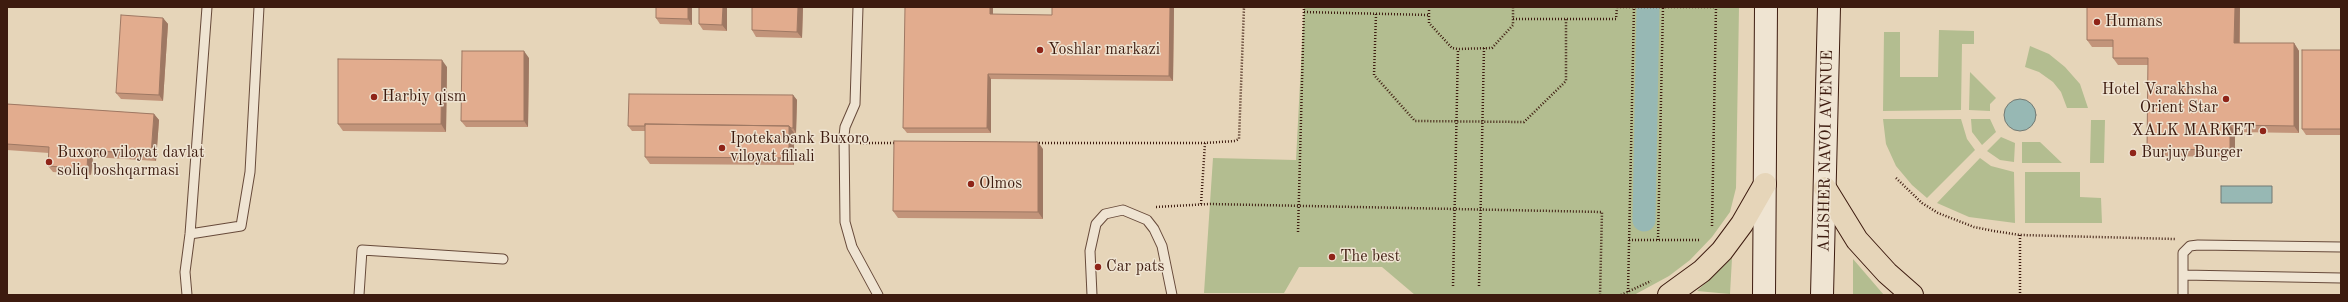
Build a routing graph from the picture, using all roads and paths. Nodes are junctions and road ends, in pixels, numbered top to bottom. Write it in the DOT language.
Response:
graph roads {
  1 [pos="207,7"];
  2 [pos="259,7"];
  3 [pos="858,7"];
  4 [pos="1244,7"];
  5 [pos="1304,7"];
  6 [pos="1429,7"];
  7 [pos="1513,7"];
  8 [pos="1617,7"];
  9 [pos="1634,7"];
  10 [pos="1663,7"];
  11 [pos="1716,7"];
  12 [pos="1766,7"];
  13 [pos="1829,7"];
  14 [pos="1640,8"];
  15 [pos="1658,8"];
  16 [pos="1304,12"];
  17 [pos="1376,14"];
  18 [pos="1429,14"];
  19 [pos="1513,19"];
  20 [pos="1566,19"];
  21 [pos="1484,48"];
  22 [pos="1458,49"];
  23 [pos="1457,122"];
  24 [pos="1482,122"];
  25 [pos="844,143"];
  26 [pos="903,143"];
  27 [pos="1030,143"];
  28 [pos="1205,143"];
  29 [pos="1896,178"];
  30 [pos="1764,184"];
  31 [pos="1825,188"];
  32 [pos="1201,204"];
  33 [pos="1298,207"];
  34 [pos="1123,210"];
  35 [pos="1481,210"];
  36 [pos="1455,211"];
  37 [pos="1710,230"];
  38 [pos="1298,232"];
  39 [pos="190,234"];
  40 [pos="1705,236"];
  41 [pos="1629,240"];
  42 [pos="1658,240"];
  43 [pos="1702,240"];
  44 [pos="1697,244"];
  45 [pos="2341,247"];
  46 [pos="503,258"];
  47 [pos="2183,275"];
  48 [pos="2341,278"];
  49 [pos="1655,279"];
  50 [pos="1453,286"];
  51 [pos="1479,286"];
  52 [pos="1628,293"];
  53 [pos="188,295"];
  54 [pos="359,295"];
  55 [pos="878,295"];
  56 [pos="1092,295"];
  57 [pos="1172,295"];
  58 [pos="1600,295"];
  59 [pos="1621,295"];
  60 [pos="1669,295"];
  61 [pos="1764,295"];
  62 [pos="1822,295"];
  63 [pos="1912,295"];
  64 [pos="2020,295"];
  65 [pos="2183,295"];
  1 -- 39 [label="lane"];
  2 -- 39 [label="lane"];
  3 -- 25 [label="lane"];
  4 -- 28 [label="path"];
  5 -- 16 [label="path"];
  6 -- 18 [label="path"];
  7 -- 19 [label="path"];
  8 -- 9 [label="path"];
  8 -- 20 [label="path"];
  9 -- 14 [label="path"];
  9 -- 41 [label="path"];
  10 -- 11 [label="path"];
  10 -- 15 [label="path"];
  10 -- 42 [label="path"];
  11 -- 37 [label="path"];
  12 -- 30 [label="main road"];
  13 -- 31 [label="main road, ALISHER NAVOI AVENUE"];
  14 -- 15 [label="path"];
  16 -- 17 [label="path"];
  16 -- 33 [label="path"];
  17 -- 18 [label="path"];
  17 -- 23 [label="path"];
  18 -- 22 [label="path"];
  19 -- 20 [label="path"];
  19 -- 21 [label="path"];
  20 -- 24 [label="path"];
  21 -- 22 [label="path"];
  21 -- 24 [label="path"];
  22 -- 23 [label="path"];
  23 -- 24 [label="path"];
  23 -- 36 [label="path"];
  24 -- 35 [label="path"];
  25 -- 26 [label="path"];
  25 -- 55 [label="lane"];
  27 -- 28 [label="path"];
  28 -- 32 [label="path"];
  29 -- 64 [label="path"];
  30 -- 60 [label="main road"];
  30 -- 61 [label="main road"];
  31 -- 62 [label="main road, ALISHER NAVOI AVENUE"];
  31 -- 63 [label="main road"];
  32 -- 33 [label="path"];
  32 -- 34 [label="path"];
  33 -- 36 [label="path"];
  33 -- 38 [label="path"];
  34 -- 56 [label="lane"];
  34 -- 57 [label="lane"];
  35 -- 36 [label="path"];
  35 -- 51 [label="path"];
  35 -- 58 [label="path"];
  36 -- 50 [label="path"];
  39 -- 53 [label="lane"];
  40 -- 43 [label="path"];
  41 -- 42 [label="path"];
  41 -- 52 [label="path"];
  42 -- 43 [label="path"];
  43 -- 44 [label="path"];
  45 -- 47 [label="lane"];
  46 -- 54 [label="lane"];
  47 -- 48 [label="lane"];
  47 -- 65 [label="lane"];
  49 -- 52 [label="path"];
  52 -- 59 [label="path"];
}
